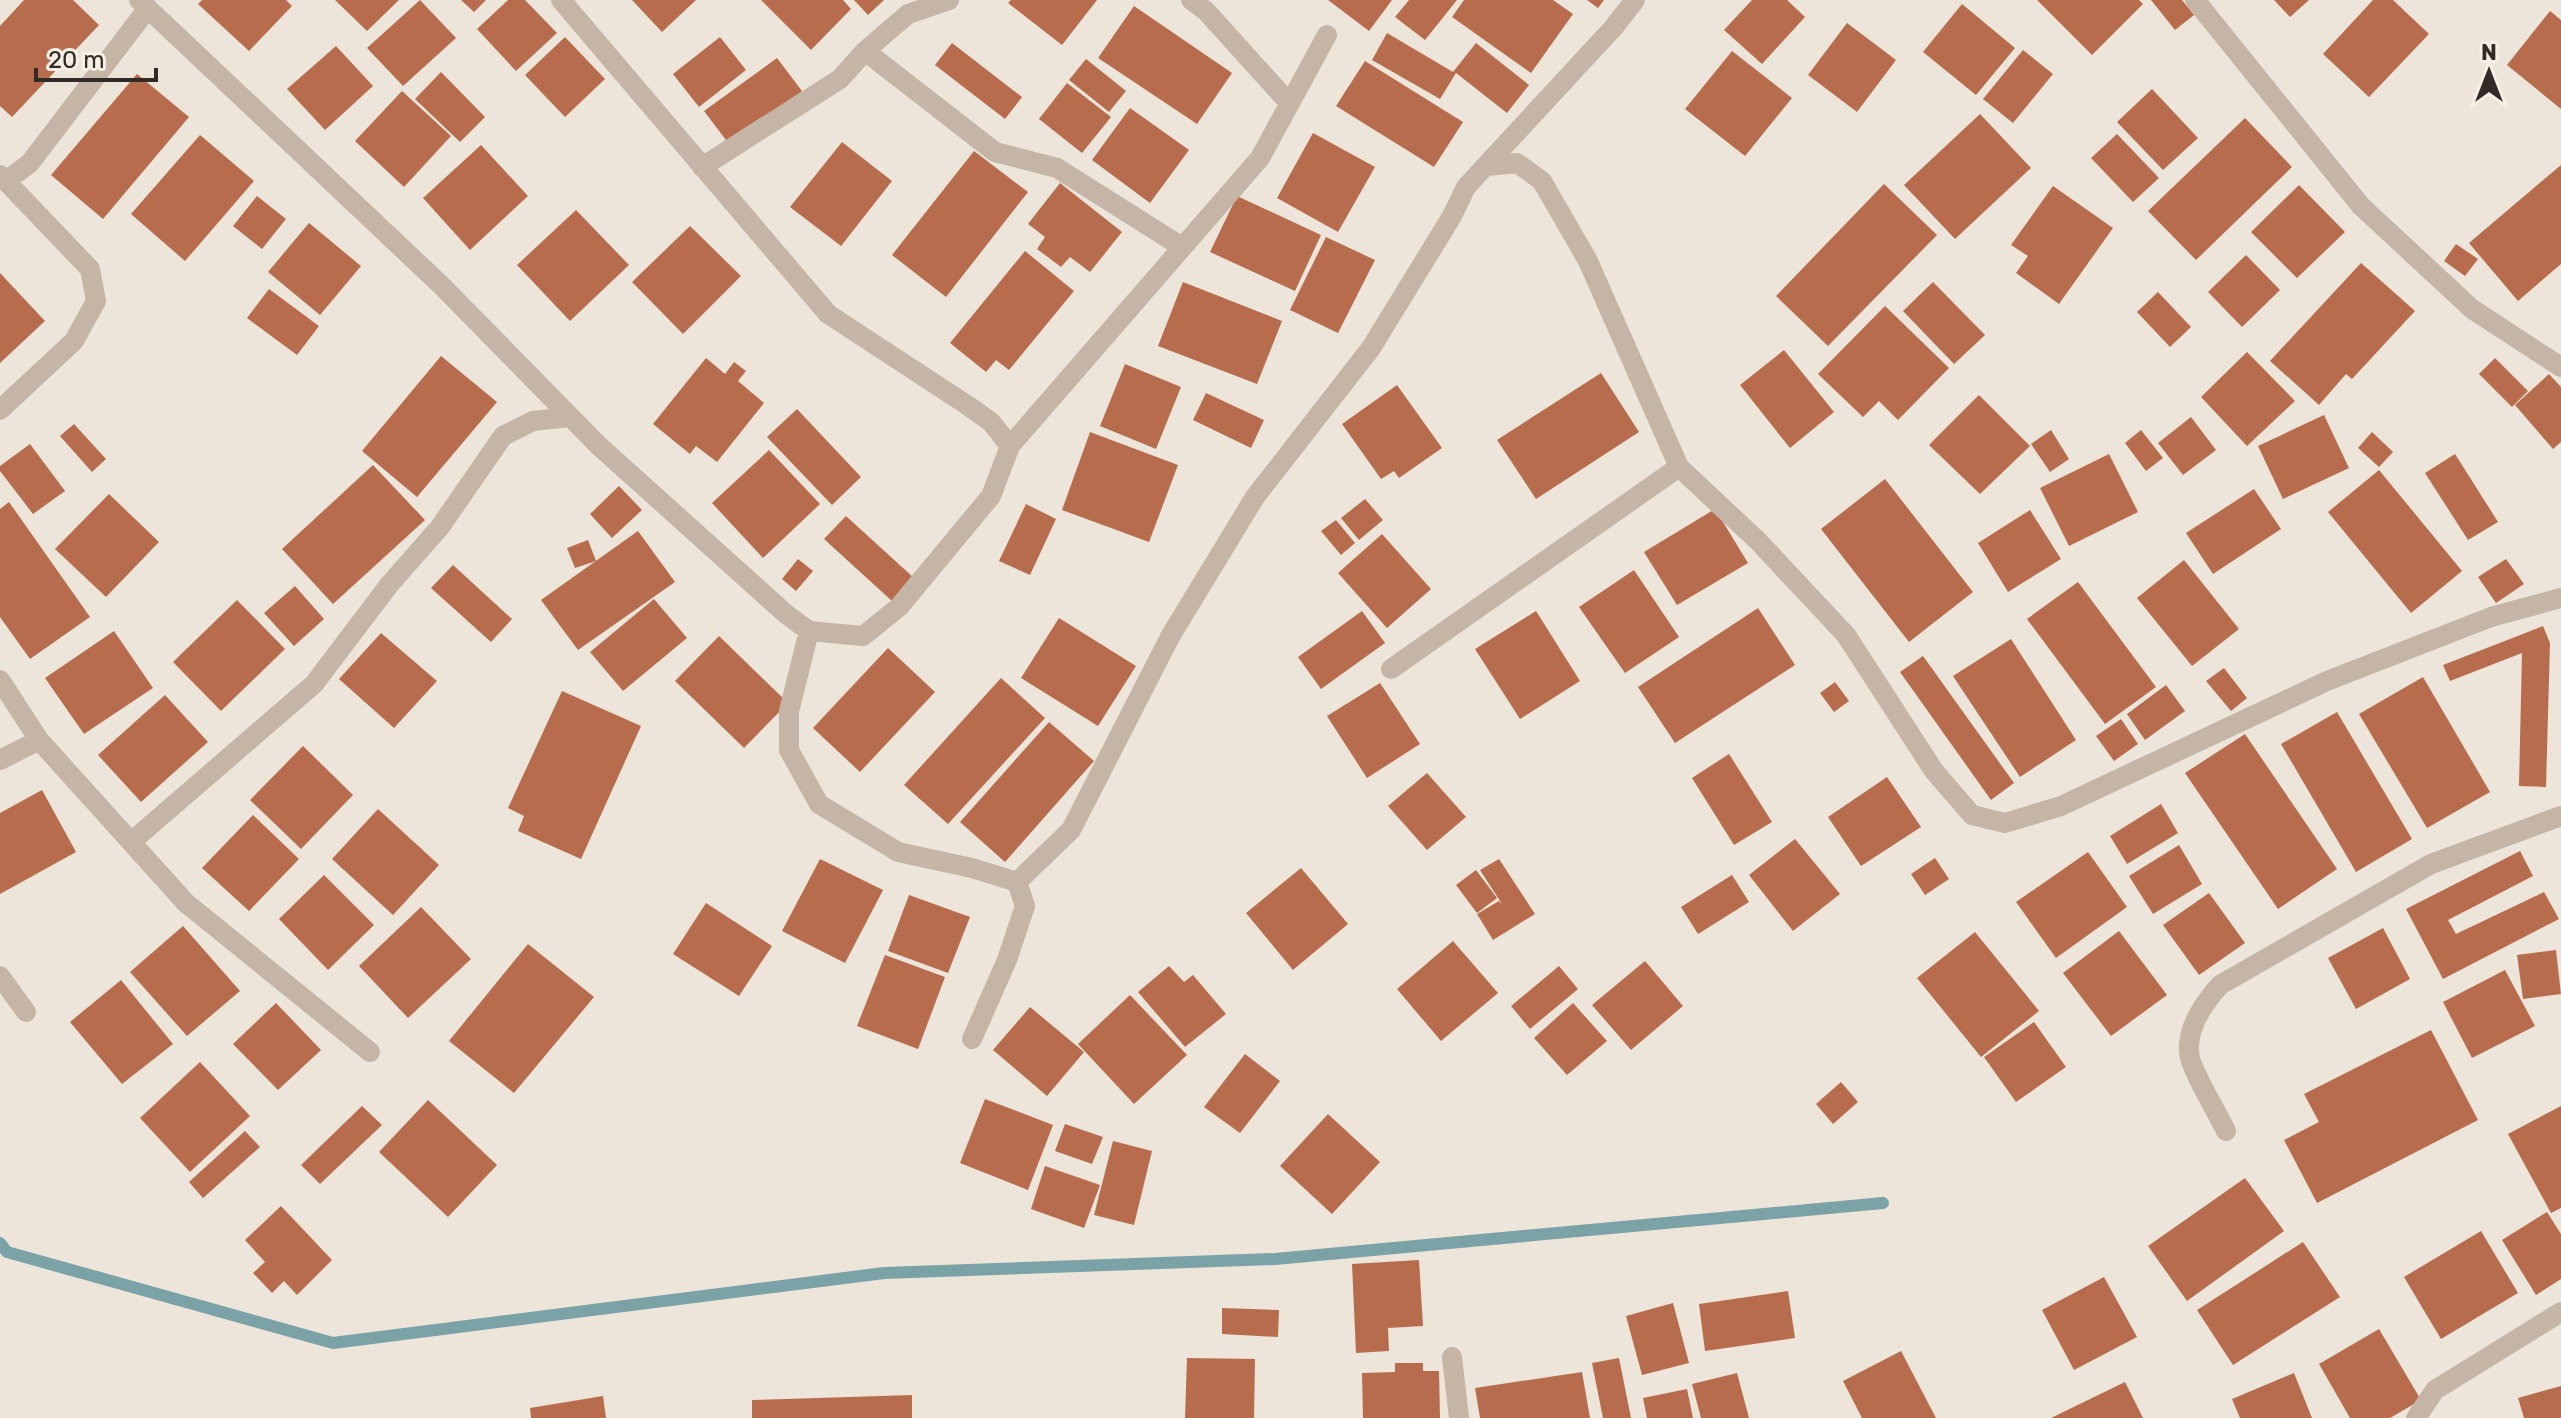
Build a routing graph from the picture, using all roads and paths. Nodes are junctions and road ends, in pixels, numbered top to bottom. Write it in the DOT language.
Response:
graph roads {
  1 [pos="561,0"];
  2 [pos="949,0"];
  3 [pos="1191,0"];
  4 [pos="1635,0"];
  5 [pos="2195,0"];
  6 [pos="143,4"];
  7 [pos="904,7"];
  8 [pos="1327,35"];
  9 [pos="865,51"];
  10 [pos="1290,104"];
  11 [pos="1486,166"];
  12 [pos="702,167"];
  13 [pos="3,178"];
  14 [pos="1182,247"];
  15 [pos="2561,367"];
  16 [pos="0,410"];
  17 [pos="570,417"];
  18 [pos="1010,446"];
  19 [pos="1679,467"];
  20 [pos="2561,598"];
  21 [pos="809,631"];
  22 [pos="1391,669"];
  23 [pos="0,680"];
  24 [pos="39,740"];
  25 [pos="0,760"];
  26 [pos="2561,816"];
  27 [pos="131,842"];
  28 [pos="1017,882"];
  29 [pos="0,976"];
  30 [pos="26,1012"];
  31 [pos="972,1039"];
  32 [pos="370,1052"];
  33 [pos="2226,1131"];
  34 [pos="2561,1312"];
  35 [pos="1452,1357"];
  36 [pos="1459,1418"];
  37 [pos="2416,1418"];
  1 -- 12 [label="street"];
  2 -- 7 [label="street"];
  3 -- 10 [label="street"];
  4 -- 11 [label="street"];
  5 -- 15 [label="street"];
  6 -- 13 [label="street"];
  6 -- 17 [label="street"];
  7 -- 9 [label="street"];
  8 -- 10 [label="street"];
  9 -- 12 [label="street"];
  9 -- 14 [label="street"];
  10 -- 14 [label="street"];
  11 -- 19 [label="street"];
  11 -- 28 [label="street"];
  12 -- 18 [label="street"];
  13 -- 16 [label="street"];
  14 -- 18 [label="street"];
  17 -- 21 [label="street"];
  17 -- 27 [label="street"];
  18 -- 21 [label="street"];
  19 -- 20 [label="street"];
  19 -- 22 [label="street"];
  21 -- 28 [label="street"];
  23 -- 24 [label="street"];
  24 -- 25 [label="street"];
  24 -- 27 [label="street"];
  26 -- 33 [label="street"];
  27 -- 32 [label="street"];
  28 -- 31 [label="street"];
  29 -- 30 [label="street"];
  34 -- 37 [label="street"];
  35 -- 36 [label="street"];
}
